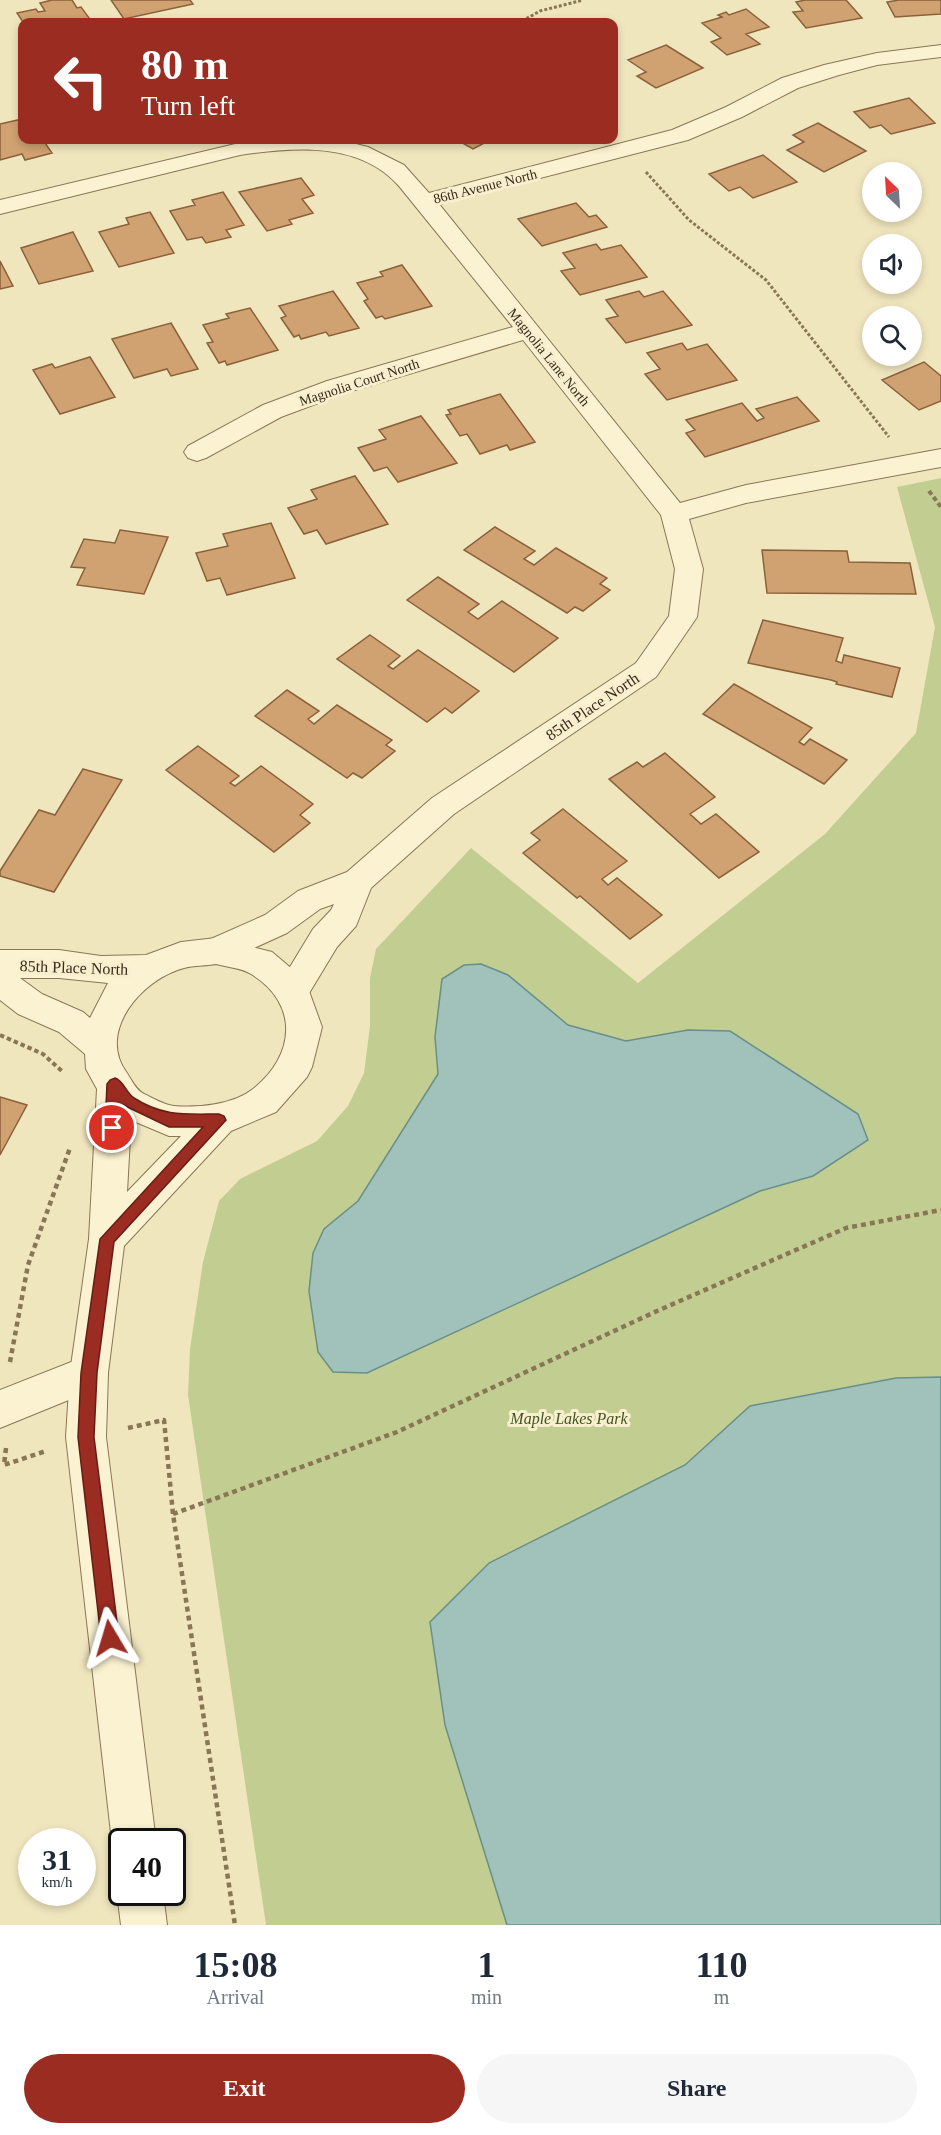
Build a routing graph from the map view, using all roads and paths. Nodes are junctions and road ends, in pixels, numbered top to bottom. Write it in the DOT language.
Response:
graph roads {
  1 [pos="583,0"];
  2 [pos="528,18"];
  3 [pos="941,51"];
  4 [pos="263,144"];
  5 [pos="328,144"];
  6 [pos="626,149"];
  7 [pos="424,201"];
  8 [pos="0,207"];
  9 [pos="528,332"];
  10 [pos="197,452"];
  11 [pos="941,458"];
  12 [pos="910,464"];
  13 [pos="941,507"];
  14 [pos="674,514"];
  15 [pos="358,881"];
  16 [pos="216,951"];
  17 [pos="0,964"];
  18 [pos="148,969"];
  19 [pos="0,981"];
  20 [pos="293,990"];
  21 [pos="0,1035"];
  22 [pos="102,1048"];
  23 [pos="64,1075"];
  24 [pos="115,1084"];
  25 [pos="219,1120"];
  26 [pos="71,1145"];
  27 [pos="941,1210"];
  28 [pos="107,1239"];
  29 [pos="11,1348"];
  30 [pos="89,1373"];
  31 [pos="0,1409"];
  32 [pos="164,1420"];
  33 [pos="173,1514"];
  34 [pos="132,1828"];
  35 [pos="142,1906"];
  36 [pos="144,1925"];
  37 [pos="235,1925"];
  1 -- 2 [label="path"];
  3 -- 6 [label="street, 86th Avenue North"];
  4 -- 8 [label="street, 86th Avenue North"];
  5 -- 7 [label="street, 86th Avenue North"];
  6 -- 7 [label="street, 86th Avenue North"];
  6 -- 12 [label="path"];
  7 -- 9 [label="street, Magnolia Lane North"];
  9 -- 10 [label="street, Magnolia Court North"];
  9 -- 14 [label="street, Magnolia Lane North"];
  11 -- 12 [label="street"];
  12 -- 13 [label="path"];
  12 -- 14 [label="street"];
  14 -- 15 [label="street, 85th Place North"];
  15 -- 16 [label="street, 85th Place North"];
  15 -- 20 [label="street, 85th Place North"];
  16 -- 18 [label="street"];
  16 -- 20 [label="street"];
  17 -- 18 [label="street, 85th Place North"];
  18 -- 22 [label="street"];
  19 -- 22 [label="street, 85th Place North"];
  20 -- 25 [label="street"];
  21 -- 23 [label="path"];
  22 -- 24 [label="street"];
  24 -- 25 [label="street"];
  24 -- 28 [label="street"];
  25 -- 28 [label="street"];
  26 -- 29 [label="path"];
  27 -- 33 [label="path"];
  28 -- 30 [label="street"];
  30 -- 31 [label="street"];
  30 -- 34 [label="street"];
  32 -- 33 [label="path"];
  33 -- 37 [label="path"];
  35 -- 36 [label="street"];
}
